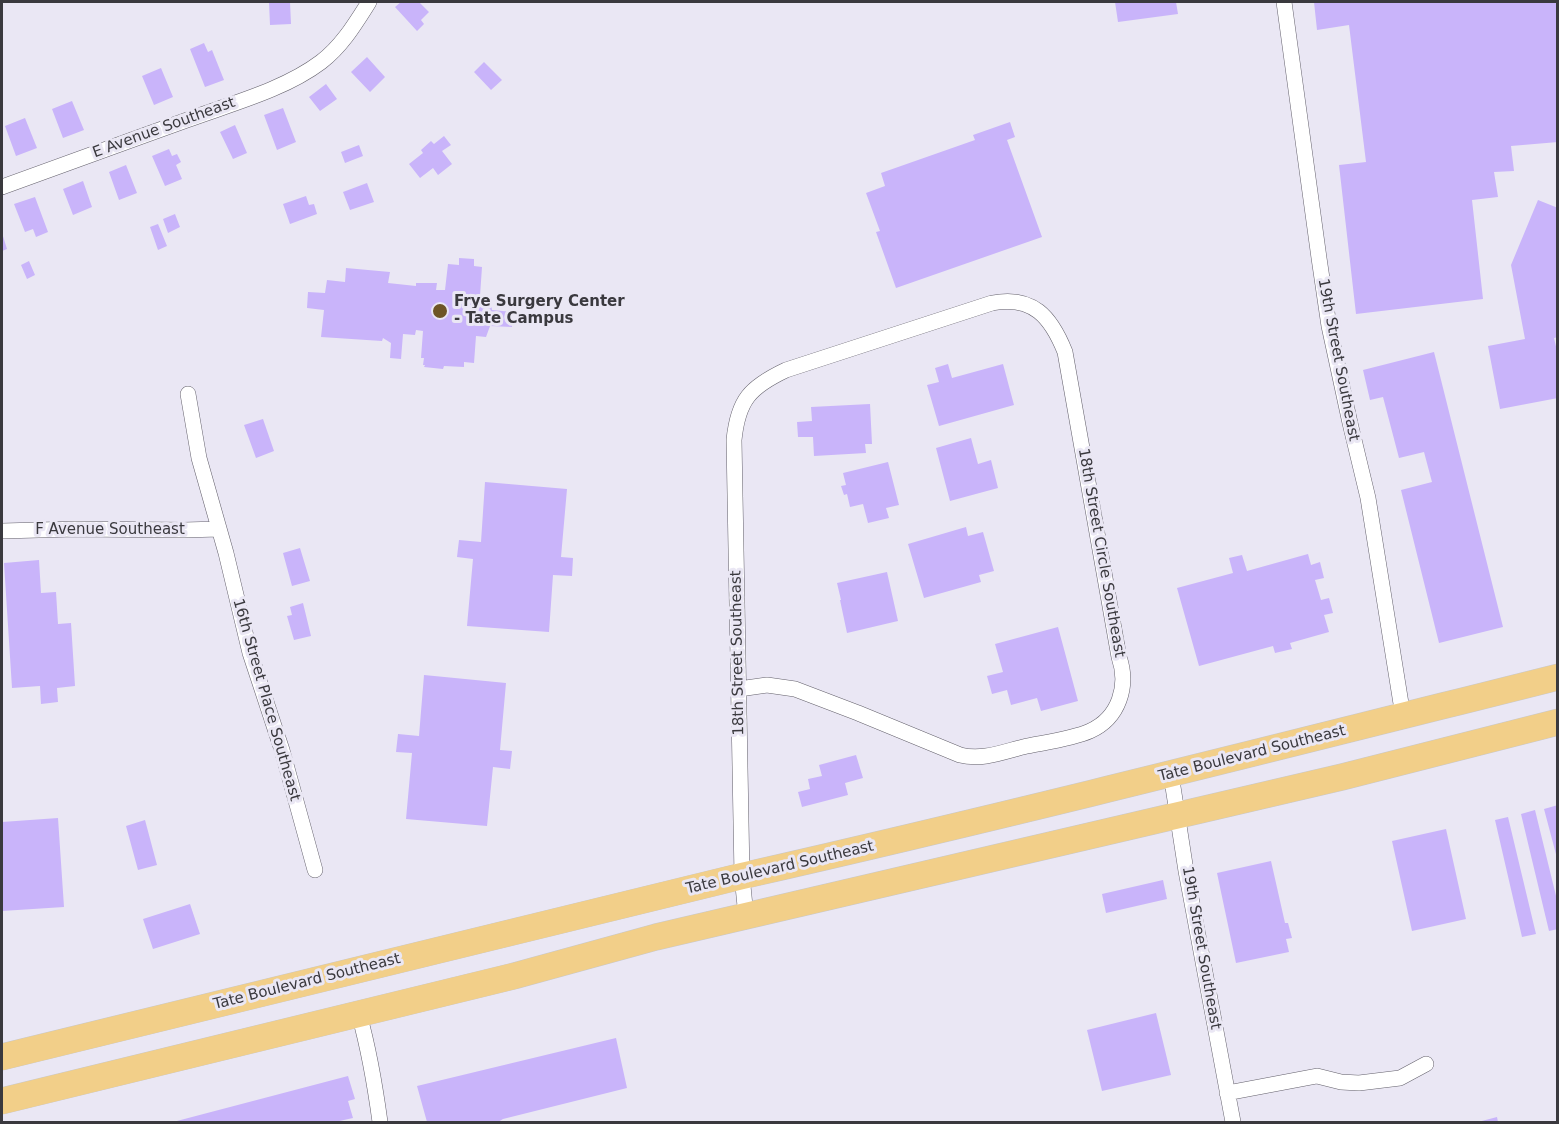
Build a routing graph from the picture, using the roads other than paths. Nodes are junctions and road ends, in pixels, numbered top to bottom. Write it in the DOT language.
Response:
graph roads {
  1 [pos="369,2"];
  2 [pos="1284,2"];
  3 [pos="2,187"];
  4 [pos="750,393"];
  5 [pos="188,394"];
  6 [pos="219,529"];
  7 [pos="2,531"];
  8 [pos="1557,677"];
  9 [pos="739,689"];
  10 [pos="1403,716"];
  11 [pos="1557,722"];
  12 [pos="1170,774"];
  13 [pos="1178,815"];
  14 [pos="315,870"];
  15 [pos="742,876"];
  16 [pos="747,916"];
  17 [pos="359,1014"];
  18 [pos="2,1057"];
  19 [pos="1425,1064"];
  20 [pos="1227,1093"];
  21 [pos="2,1101"];
  22 [pos="380,1122"];
  23 [pos="1233,1122"];
  1 -- 3 [label="street, E Avenue Southeast"];
  2 -- 10 [label="street, 19th Street Southeast"];
  4 -- 9 [label="street, 18th Street Southeast"];
  4 -- 9 [label="street, 18th Street Circle Southeast"];
  5 -- 6 [label="street, 16th Street Place Southeast"];
  6 -- 7 [label="street, F Avenue Southeast"];
  6 -- 14 [label="street, 16th Street Place Southeast"];
  8 -- 10 [label="main road, Tate Boulevard Southeast"];
  9 -- 15 [label="street, 18th Street Southeast"];
  10 -- 12 [label="main road, Tate Boulevard Southeast"];
  11 -- 13 [label="main road"];
  12 -- 13 [label="street, 19th Street Southeast"];
  12 -- 15 [label="main road, Tate Boulevard Southeast"];
  13 -- 16 [label="main road"];
  13 -- 20 [label="street, 19th Street Southeast"];
  15 -- 16 [label="street, 18th Street Southeast"];
  15 -- 18 [label="main road, Tate Boulevard Southeast"];
  16 -- 17 [label="main road"];
  17 -- 21 [label="main road"];
  17 -- 22 [label="street"];
  19 -- 20 [label="street"];
  20 -- 23 [label="street, 19th Street Southeast"];
}
